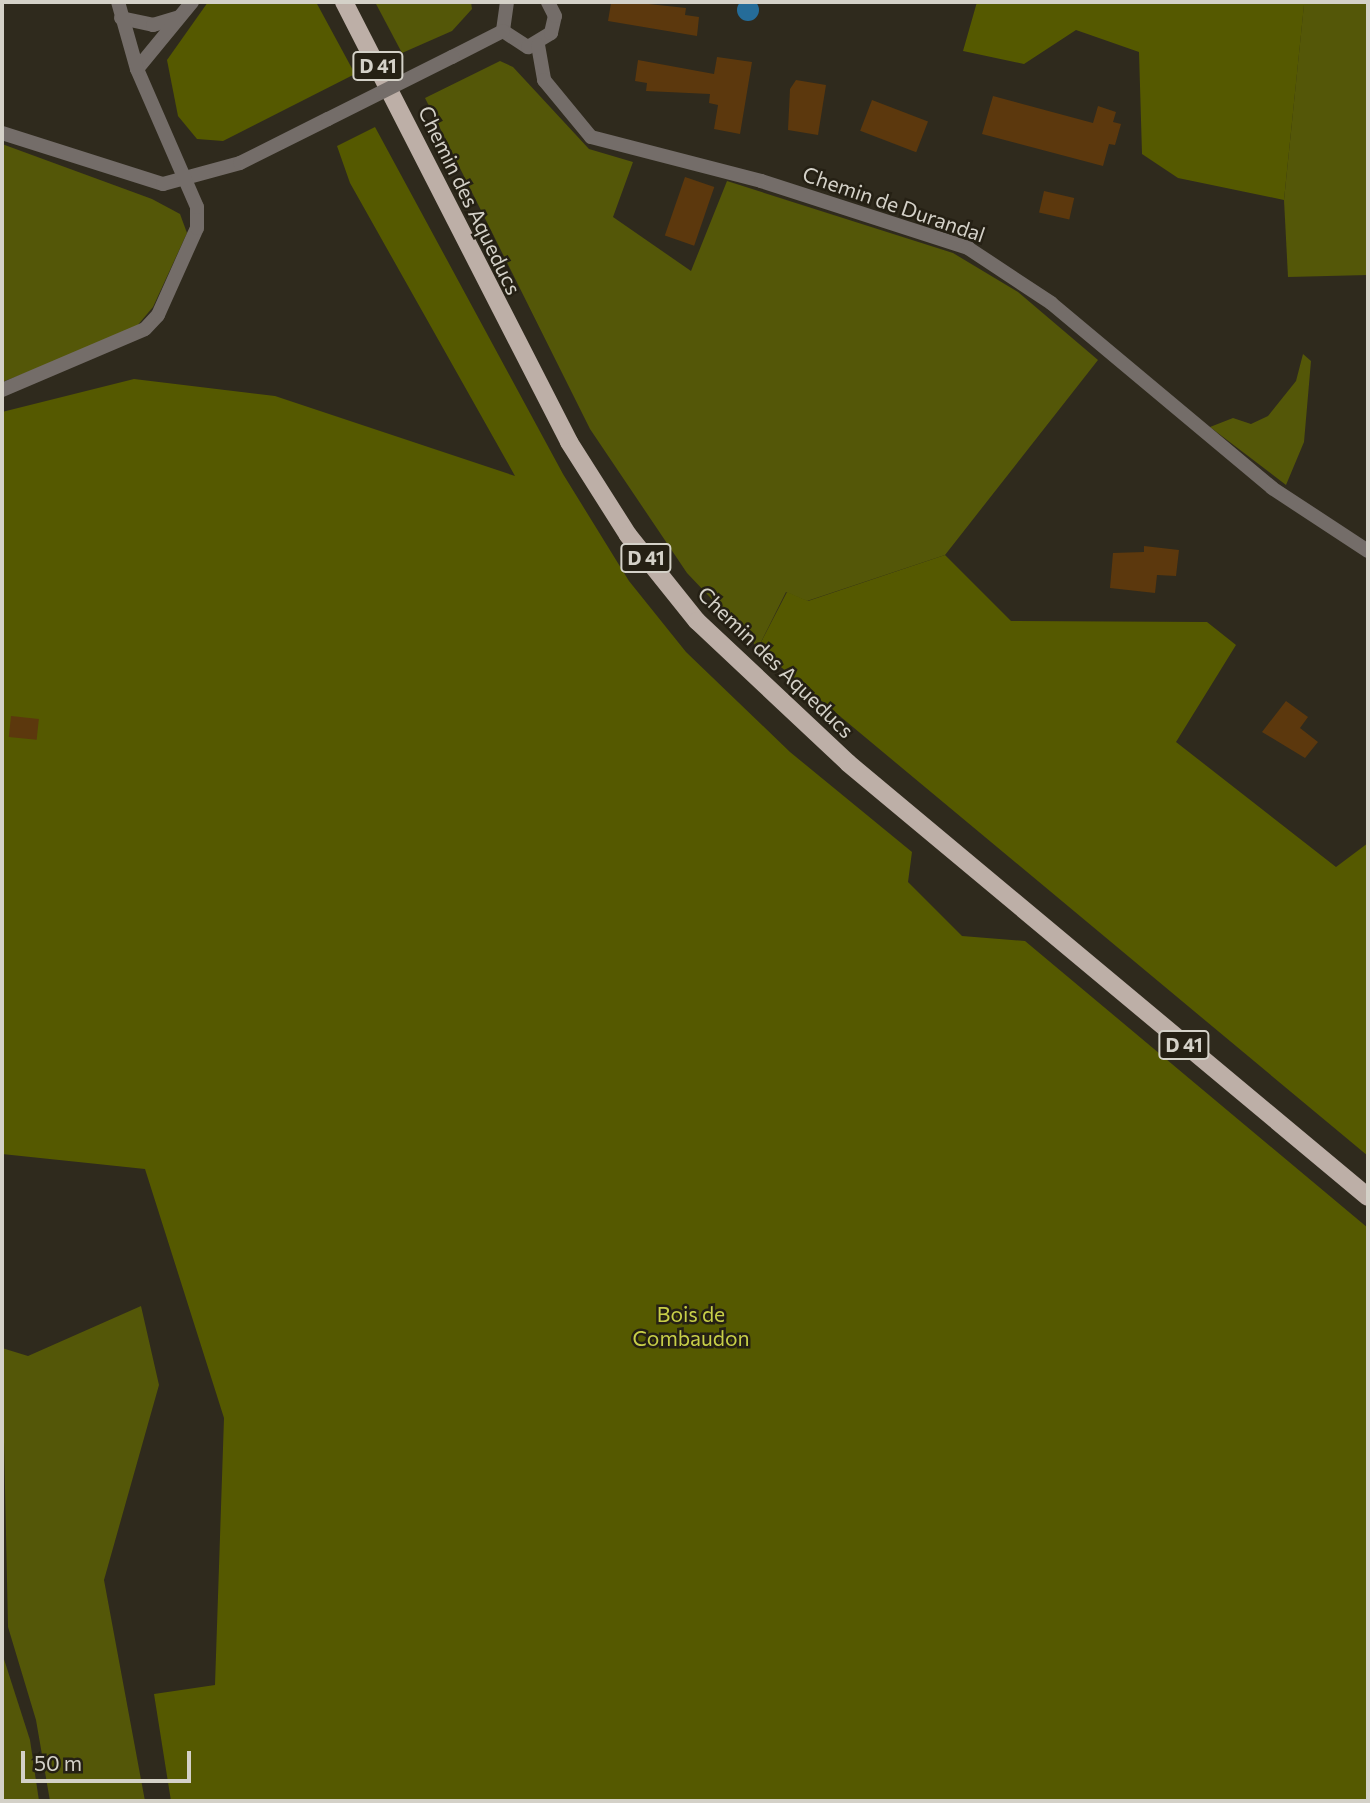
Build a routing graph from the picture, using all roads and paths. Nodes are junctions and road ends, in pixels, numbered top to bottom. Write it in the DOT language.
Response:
graph roads {
  1 [pos="118,2"];
  2 [pos="192,2"];
  3 [pos="344,2"];
  4 [pos="548,2"];
  5 [pos="503,3"];
  6 [pos="183,14"];
  7 [pos="121,18"];
  8 [pos="503,31"];
  9 [pos="538,45"];
  10 [pos="137,69"];
  11 [pos="2,133"];
  12 [pos="187,182"];
  13 [pos="2,390"];
  14 [pos="1368,551"];
  15 [pos="1368,1197"];
  1 -- 7 [label="street"];
  2 -- 6 [label="street"];
  3 -- 15 [label="main road, Chemin des Aqueducs / D 41"];
  4 -- 9 [label="street"];
  5 -- 8 [label="street"];
  6 -- 7 [label="street"];
  6 -- 10 [label="street"];
  7 -- 10 [label="street"];
  8 -- 9 [label="street"];
  8 -- 12 [label="street, bridge"];
  9 -- 14 [label="street, Chemin de Durandal"];
  10 -- 12 [label="street"];
  11 -- 12 [label="street"];
  12 -- 13 [label="street"];
}
